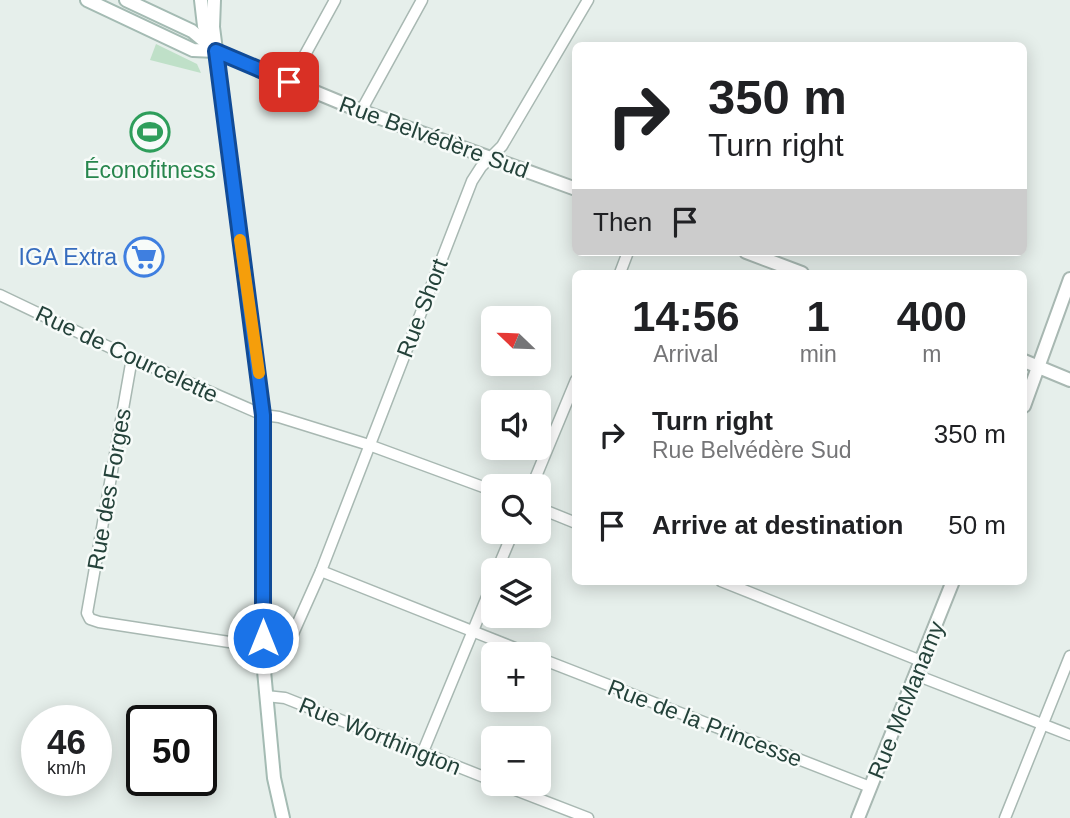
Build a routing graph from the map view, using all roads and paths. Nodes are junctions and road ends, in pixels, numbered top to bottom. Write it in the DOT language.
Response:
graph roads {
  1 [pos="87,0"];
  2 [pos="127,0"];
  3 [pos="201,0"];
  4 [pos="214,0"];
  5 [pos="335,0"];
  6 [pos="422,0"];
  7 [pos="588,0"];
  8 [pos="216,51"];
  9 [pos="289,82"];
  10 [pos="361,111"];
  11 [pos="489,158"];
  12 [pos="572,188"];
  13 [pos="757,256"];
  14 [pos="794,270"];
  15 [pos="1070,279"];
  16 [pos="0,295"];
  17 [pos="132,358"];
  18 [pos="1027,362"];
  19 [pos="1039,368"];
  20 [pos="1070,380"];
  21 [pos="572,391"];
  22 [pos="1027,398"];
  23 [pos="263,415"];
  24 [pos="369,444"];
  25 [pos="537,474"];
  26 [pos="481,486"];
  27 [pos="551,513"];
  28 [pos="572,521"];
  29 [pos="321,571"];
  30 [pos="731,585"];
  31 [pos="951,585"];
  32 [pos="481,611"];
  33 [pos="472,632"];
  34 [pos="292,636"];
  35 [pos="263,639"];
  36 [pos="498,642"];
  37 [pos="1070,656"];
  38 [pos="263,660"];
  39 [pos="921,662"];
  40 [pos="551,663"];
  41 [pos="916,675"];
  42 [pos="266,696"];
  43 [pos="1042,724"];
  44 [pos="1070,735"];
  45 [pos="422,754"];
  46 [pos="481,776"];
  47 [pos="870,787"];
  48 [pos="531,796"];
  49 [pos="283,818"];
  50 [pos="588,818"];
  51 [pos="858,818"];
  52 [pos="1005,818"];
  1 -- 8 [label="main road, Rue Belvédère Sud"];
  2 -- 8 [label="main road, Rue Belvédère Sud"];
  3 -- 8 [label="main road"];
  4 -- 8 [label="main road"];
  5 -- 9 [label="street"];
  6 -- 10 [label="street"];
  7 -- 11 [label="street, Rue Short"];
  8 -- 9 [label="main road, Rue Belvédère Sud"];
  8 -- 23 [label="main road"];
  9 -- 10 [label="main road, Rue Belvédère Sud"];
  10 -- 11 [label="main road, Rue Belvédère Sud"];
  11 -- 12 [label="main road, Rue Belvédère Sud"];
  11 -- 24 [label="street, Rue Short"];
  13 -- 14 [label="main road"];
  15 -- 19 [label="main road"];
  16 -- 17 [label="street, Rue de Courcelette"];
  17 -- 23 [label="street, Rue de Courcelette"];
  17 -- 35 [label="street, Rue des Forges"];
  18 -- 19 [label="main road"];
  19 -- 20 [label="main road"];
  19 -- 22 [label="main road"];
  21 -- 25 [label="street"];
  23 -- 24 [label="street, Rue de Courcelette"];
  23 -- 35 [label="main road"];
  24 -- 26 [label="street, Rue de Courcelette"];
  24 -- 29 [label="street, Rue Short"];
  27 -- 28 [label="street"];
  29 -- 33 [label="street"];
  29 -- 34 [label="street, Rue Short"];
  30 -- 39 [label="street"];
  31 -- 39 [label="main road, Rue McManamy"];
  32 -- 33 [label="street"];
  33 -- 36 [label="street"];
  33 -- 45 [label="street"];
  34 -- 35 [label="street"];
  34 -- 38 [label="street, Rue Short"];
  35 -- 38 [label="main road"];
  37 -- 43 [label="street"];
  38 -- 42 [label="main road"];
  39 -- 41 [label="main road, Rue McManamy"];
  40 -- 47 [label="street, Rue de la Princesse"];
  41 -- 43 [label="street"];
  41 -- 47 [label="main road, Rue McManamy"];
  42 -- 45 [label="street, Rue Worthington"];
  42 -- 49 [label="main road"];
  43 -- 44 [label="street"];
  43 -- 52 [label="street"];
  45 -- 46 [label="street, Rue Worthington"];
  47 -- 51 [label="main road, Rue McManamy"];
  48 -- 50 [label="street"];
}
